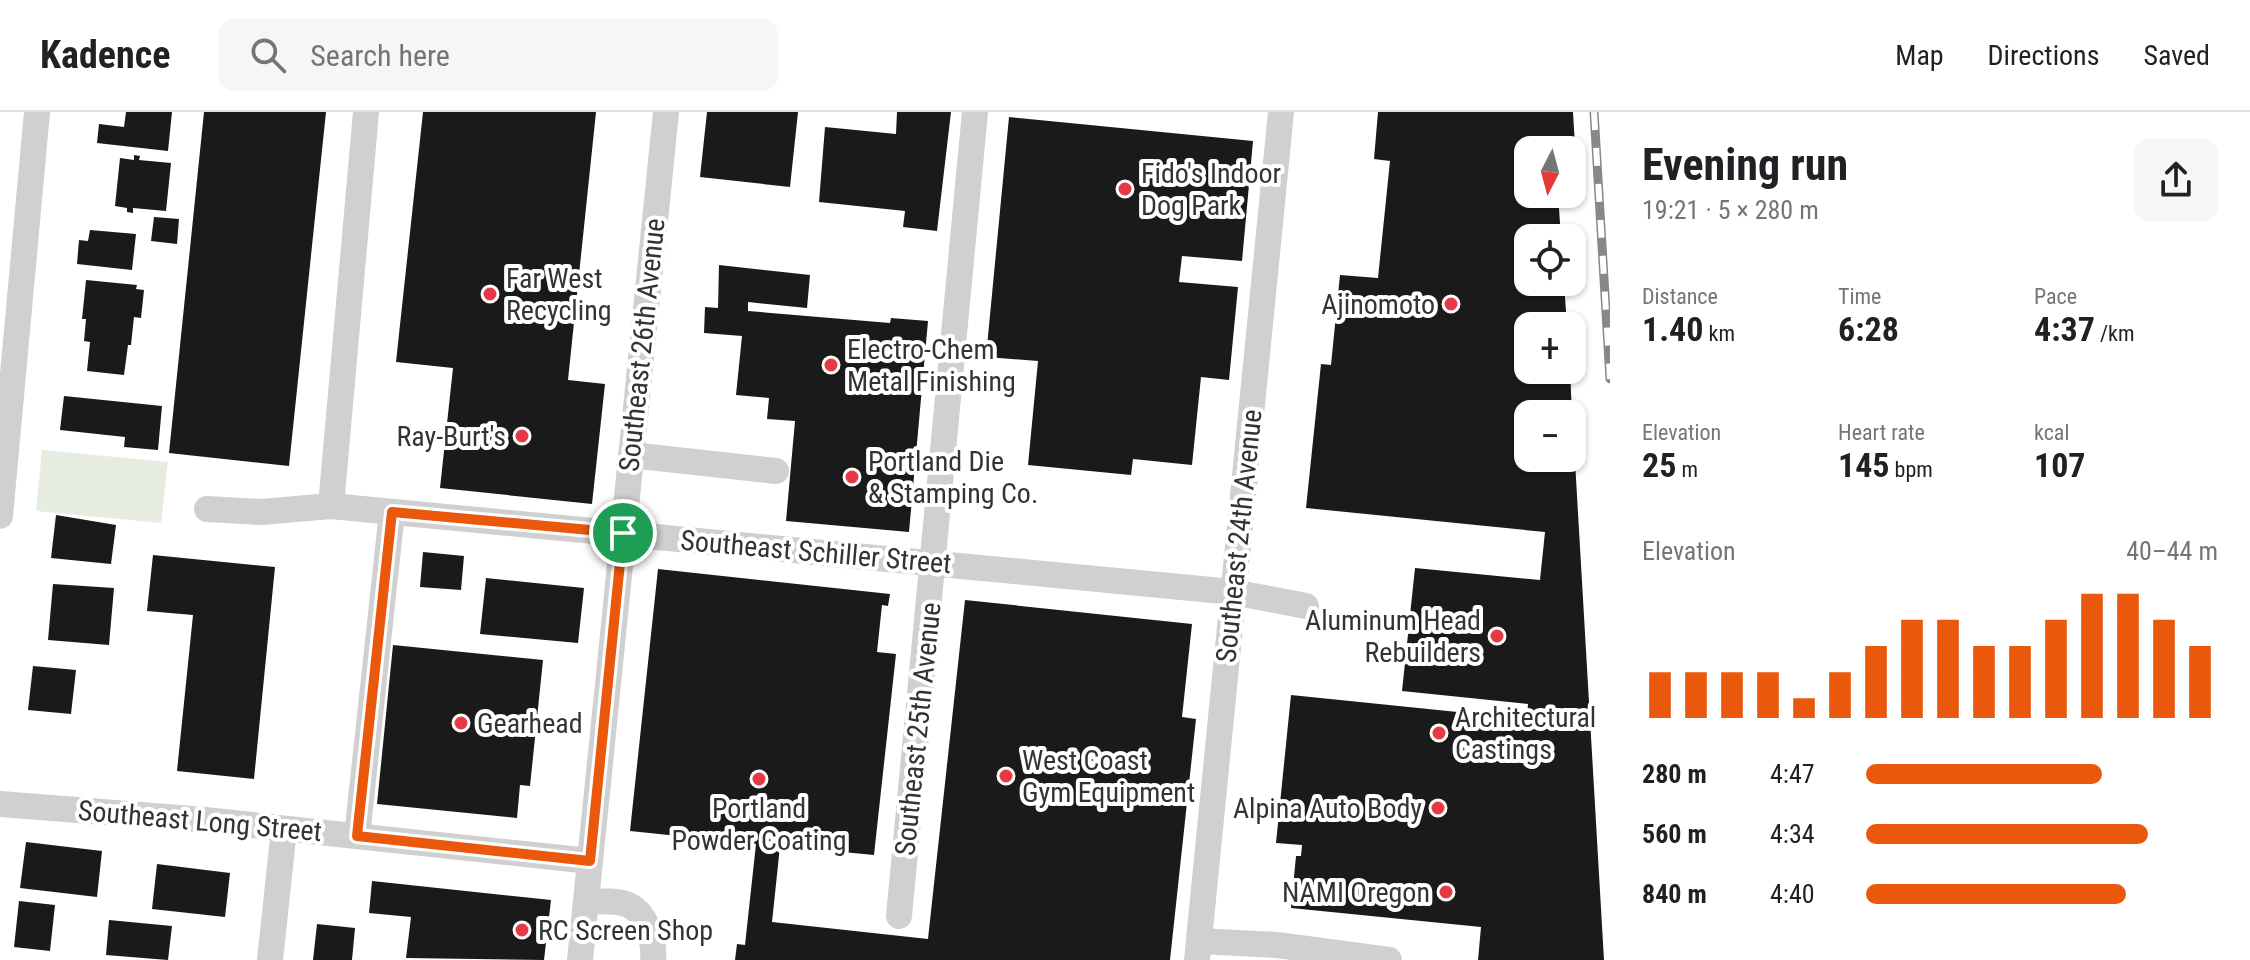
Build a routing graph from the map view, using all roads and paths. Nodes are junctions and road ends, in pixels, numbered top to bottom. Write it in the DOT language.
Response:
graph roads {
  1 [pos="37,112"];
  2 [pos="366,112"];
  3 [pos="666,112"];
  4 [pos="975,112"];
  5 [pos="1281,112"];
  6 [pos="11,286"];
  7 [pos="631,455"];
  8 [pos="2,463"];
  9 [pos="776,471"];
  10 [pos="331,506"];
  11 [pos="207,509"];
  12 [pos="392,512"];
  13 [pos="0,516"];
  14 [pos="623,533"];
  15 [pos="935,563"];
  16 [pos="1233,592"];
  17 [pos="1306,606"];
  18 [pos="0,804"];
  19 [pos="284,829"];
  20 [pos="357,836"];
  21 [pos="590,861"];
  22 [pos="586,901"];
  23 [pos="899,916"];
  24 [pos="1198,950"];
  25 [pos="270,960"];
  26 [pos="580,960"];
  27 [pos="653,960"];
  28 [pos="1389,960"];
  1 -- 6 [label="street"];
  2 -- 10 [label="street"];
  3 -- 7 [label="street, Southeast 26th Avenue"];
  4 -- 15 [label="street, Southeast 25th Avenue"];
  5 -- 16 [label="street, Southeast 24th Avenue"];
  6 -- 8 [label="street"];
  7 -- 9 [label="street"];
  7 -- 14 [label="street, Southeast 26th Avenue"];
  8 -- 13 [label="street"];
  10 -- 11 [label="street, Southeast Schiller Street"];
  10 -- 12 [label="street, Southeast Schiller Street"];
  12 -- 14 [label="street, Southeast Schiller Street"];
  12 -- 20 [label="street"];
  14 -- 15 [label="street, Southeast Schiller Street"];
  14 -- 21 [label="street, Southeast 26th Avenue"];
  15 -- 16 [label="street, Southeast Schiller Street"];
  15 -- 23 [label="street, Southeast 25th Avenue"];
  16 -- 17 [label="street, Southeast Schiller Street"];
  16 -- 24 [label="street, Southeast 24th Avenue"];
  18 -- 19 [label="street, Southeast Long Street"];
  19 -- 20 [label="street, Southeast Long Street"];
  19 -- 25 [label="street"];
  20 -- 21 [label="street, Southeast Long Street"];
  21 -- 22 [label="street, Southeast 26th Avenue"];
  22 -- 26 [label="street, Southeast 26th Avenue"];
  22 -- 27 [label="street"];
  24 -- 28 [label="street"];
}
